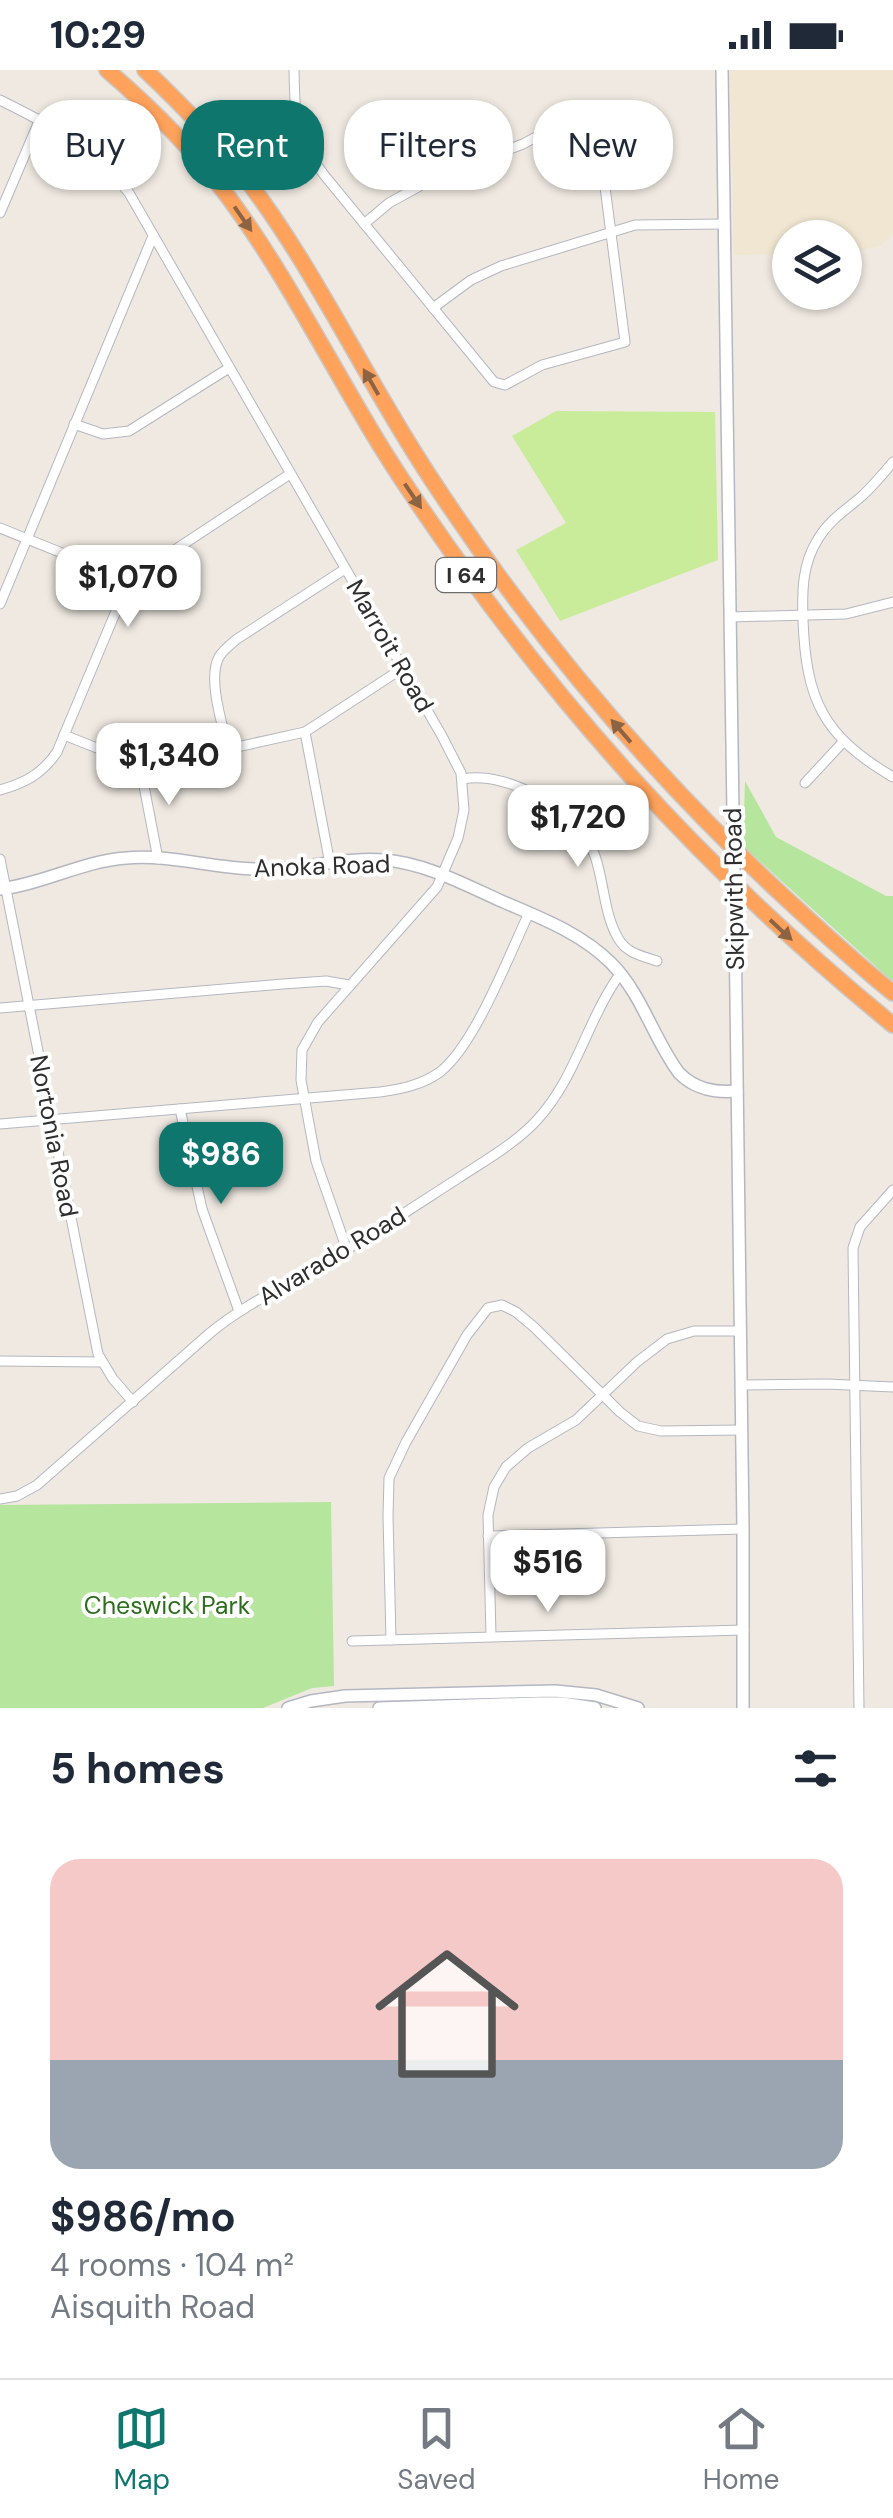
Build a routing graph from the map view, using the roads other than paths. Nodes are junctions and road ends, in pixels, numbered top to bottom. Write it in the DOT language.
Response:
graph roads {
  1 [pos="107,70"];
  2 [pos="145,70"];
  3 [pos="294,70"];
  4 [pos="722,70"];
  5 [pos="0,100"];
  6 [pos="30,115"];
  7 [pos="30,143"];
  8 [pos="127,190"];
  9 [pos="0,213"];
  10 [pos="364,224"];
  11 [pos="725,224"];
  12 [pos="612,232"];
  13 [pos="153,236"];
  14 [pos="433,308"];
  15 [pos="228,368"];
  16 [pos="74,424"];
  17 [pos="893,462"];
  18 [pos="290,474"];
  19 [pos="0,528"];
  20 [pos="27,539"];
  21 [pos="345,569"];
  22 [pos="129,580"];
  23 [pos="893,602"];
  24 [pos="0,604"];
  25 [pos="803,616"];
  26 [pos="730,617"];
  27 [pos="403,668"];
  28 [pos="305,732"];
  29 [pos="64,735"];
  30 [pos="844,742"];
  31 [pos="228,750"];
  32 [pos="140,764"];
  33 [pos="893,776"];
  34 [pos="463,778"];
  35 [pos="805,783"];
  36 [pos="0,790"];
  37 [pos="158,858"];
  38 [pos="0,859"];
  39 [pos="330,864"];
  40 [pos="441,875"];
  41 [pos="3,889"];
  42 [pos="529,913"];
  43 [pos="657,961"];
  44 [pos="620,974"];
  45 [pos="350,985"];
  46 [pos="893,992"];
  47 [pos="29,1006"];
  48 [pos="0,1008"];
  49 [pos="893,1025"];
  50 [pos="737,1091"];
  51 [pos="304,1098"];
  52 [pos="180,1109"];
  53 [pos="51,1120"];
  54 [pos="0,1124"];
  55 [pos="893,1190"];
  56 [pos="346,1250"];
  57 [pos="240,1311"];
  58 [pos="741,1331"];
  59 [pos="0,1361"];
  60 [pos="102,1362"];
  61 [pos="742,1385"];
  62 [pos="855,1385"];
  63 [pos="893,1386"];
  64 [pos="603,1395"];
  65 [pos="133,1402"];
  66 [pos="742,1430"];
  67 [pos="0,1498"];
  68 [pos="744,1529"];
  69 [pos="488,1536"];
  70 [pos="744,1630"];
  71 [pos="491,1636"];
  72 [pos="391,1640"];
  73 [pos="352,1641"];
  74 [pos="288,1708"];
  75 [pos="379,1708"];
  76 [pos="595,1708"];
  77 [pos="638,1708"];
  78 [pos="744,1708"];
  79 [pos="859,1708"];
  1 -- 49 [label="highway, I 64, one-way"];
  46 -- 2 [label="highway, I 64, one-way"];
  3 -- 10 [label="street"];
  4 -- 11 [label="main road, Skipwith Road"];
  5 -- 6 [label="street, Marroit Road"];
  7 -- 9 [label="street"];
  8 -- 13 [label="street, Marroit Road"];
  10 -- 12 [label="street"];
  10 -- 14 [label="street"];
  11 -- 12 [label="street"];
  11 -- 26 [label="main road, Skipwith Road"];
  12 -- 14 [label="street"];
  12 -- 14 [label="street"];
  13 -- 15 [label="street, Marroit Road"];
  13 -- 16 [label="street"];
  15 -- 16 [label="street"];
  15 -- 18 [label="street, Marroit Road"];
  16 -- 20 [label="street"];
  17 -- 25 [label="street"];
  18 -- 21 [label="street, Marroit Road"];
  18 -- 22 [label="street"];
  19 -- 20 [label="street"];
  20 -- 22 [label="street"];
  20 -- 24 [label="street"];
  21 -- 27 [label="street, Marroit Road"];
  21 -- 31 [label="street"];
  22 -- 29 [label="street"];
  23 -- 25 [label="street"];
  25 -- 26 [label="street"];
  25 -- 30 [label="street"];
  26 -- 50 [label="main road, Skipwith Road, bridge"];
  27 -- 28 [label="street"];
  27 -- 34 [label="street, Marroit Road"];
  28 -- 31 [label="street"];
  28 -- 39 [label="street"];
  29 -- 32 [label="street"];
  29 -- 36 [label="street"];
  30 -- 33 [label="street"];
  30 -- 35 [label="street"];
  31 -- 32 [label="street"];
  32 -- 37 [label="street"];
  34 -- 40 [label="street, Marroit Road"];
  34 -- 43 [label="street"];
  37 -- 39 [label="main road, Anoka Road"];
  37 -- 41 [label="main road, Anoka Road"];
  38 -- 41 [label="street, Nortonia Road"];
  39 -- 40 [label="main road, Anoka Road"];
  40 -- 42 [label="main road, Anoka Road"];
  40 -- 45 [label="street, Marroit Road"];
  41 -- 47 [label="street, Nortonia Road"];
  42 -- 44 [label="main road, Anoka Road"];
  42 -- 51 [label="street"];
  44 -- 50 [label="main road, Anoka Road"];
  44 -- 56 [label="street, Alvarado Road"];
  45 -- 47 [label="street"];
  45 -- 51 [label="street, Marroit Road"];
  47 -- 48 [label="street"];
  47 -- 53 [label="street, Nortonia Road"];
  50 -- 58 [label="main road, Skipwith Road"];
  51 -- 52 [label="street"];
  51 -- 56 [label="street, Marroit Road"];
  52 -- 53 [label="street"];
  52 -- 57 [label="street"];
  53 -- 54 [label="street"];
  53 -- 60 [label="street, Nortonia Road"];
  55 -- 62 [label="street"];
  56 -- 57 [label="street, Alvarado Road"];
  57 -- 65 [label="street, Alvarado Road"];
  58 -- 61 [label="main road, Skipwith Road"];
  58 -- 64 [label="street"];
  59 -- 60 [label="street"];
  60 -- 65 [label="street, Nortonia Road"];
  61 -- 62 [label="street"];
  61 -- 66 [label="main road, Skipwith Road"];
  62 -- 63 [label="street"];
  62 -- 79 [label="street"];
  64 -- 66 [label="street"];
  64 -- 69 [label="street"];
  64 -- 72 [label="street"];
  65 -- 67 [label="street, Alvarado Road"];
  66 -- 68 [label="main road, Skipwith Road"];
  68 -- 69 [label="street"];
  68 -- 70 [label="main road, Skipwith Road"];
  69 -- 71 [label="street"];
  70 -- 71 [label="street"];
  70 -- 78 [label="main road, Skipwith Road"];
  71 -- 72 [label="street"];
  72 -- 73 [label="street"];
  74 -- 77 [label="main road"];
  75 -- 76 [label="main road"];
}
